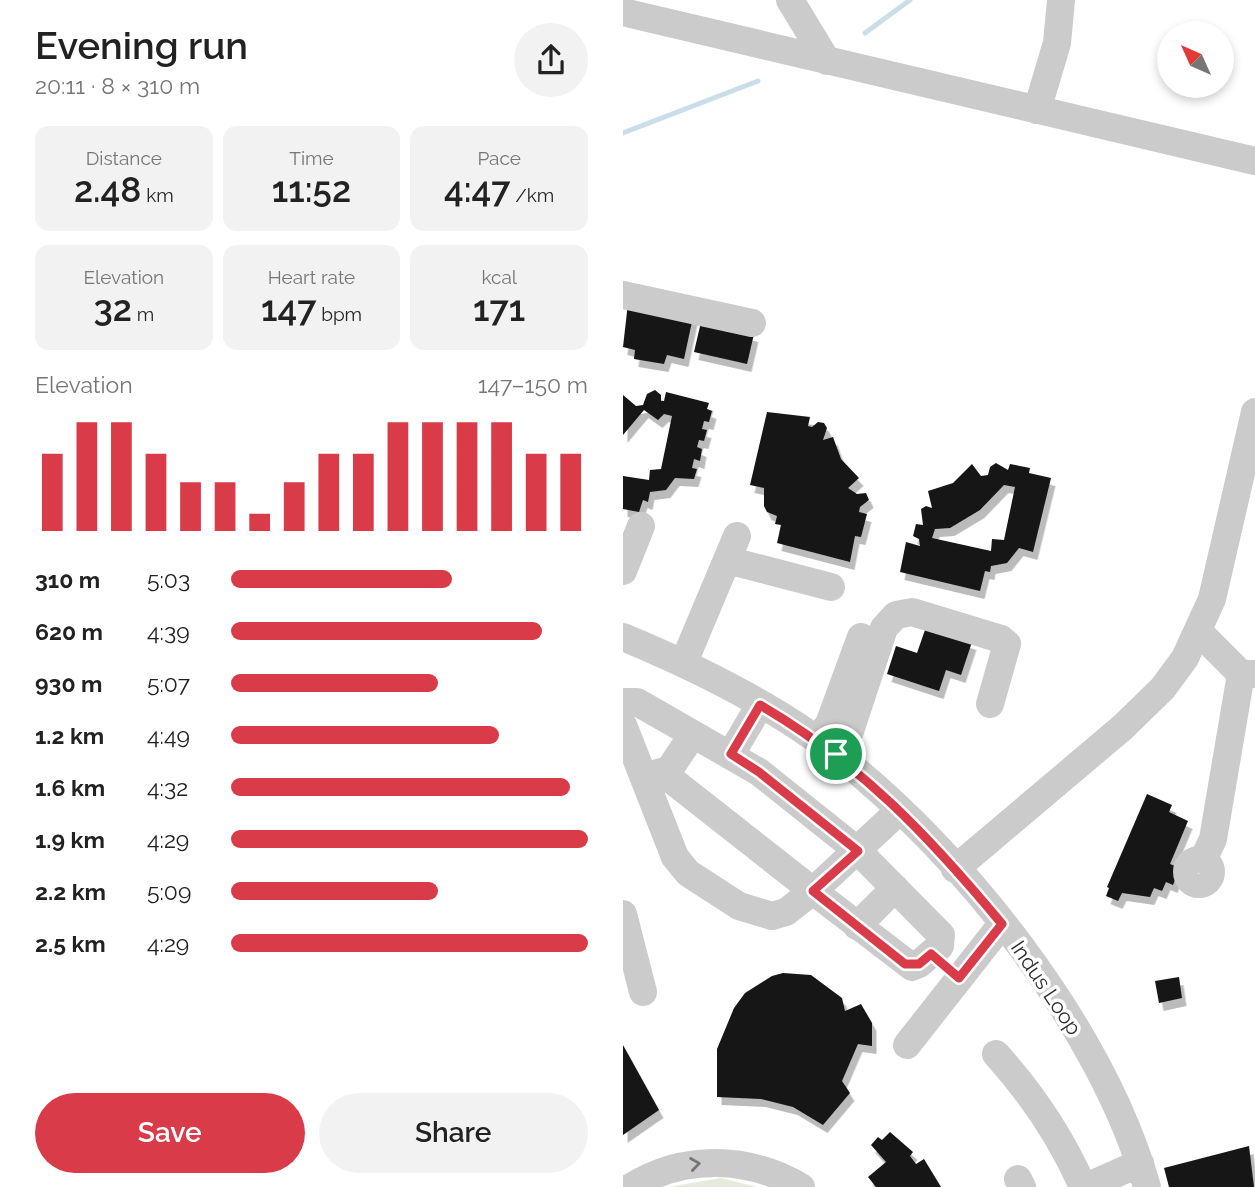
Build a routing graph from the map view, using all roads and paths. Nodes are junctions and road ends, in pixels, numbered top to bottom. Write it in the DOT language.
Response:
graph roads {
  1 [pos="790,0"];
  2 [pos="1061,0"];
  3 [pos="623,12"];
  4 [pos="827,61"];
  5 [pos="1037,110"];
  6 [pos="1255,161"];
  7 [pos="623,295"];
  8 [pos="752,323"];
  9 [pos="1255,412"];
  10 [pos="641,526"];
  11 [pos="623,571"];
  12 [pos="831,587"];
  13 [pos="1198,631"];
  14 [pos="623,637"];
  15 [pos="861,637"];
  16 [pos="684,662"];
  17 [pos="1248,674"];
  18 [pos="623,702"];
  19 [pos="990,704"];
  20 [pos="760,705"];
  21 [pos="623,725"];
  22 [pos="693,734"];
  23 [pos="827,747"];
  24 [pos="731,754"];
  25 [pos="654,775"];
  26 [pos="899,811"];
  27 [pos="858,851"];
  28 [pos="1203,860"];
  29 [pos="955,869"];
  30 [pos="895,888"];
  31 [pos="813,891"];
  32 [pos="623,914"];
  33 [pos="1002,924"];
  34 [pos="857,926"];
  35 [pos="931,954"];
  36 [pos="959,978"];
  37 [pos="643,992"];
  38 [pos="908,1045"];
  39 [pos="996,1054"];
  40 [pos="1144,1175"];
  41 [pos="631,1187"];
  42 [pos="801,1187"];
  43 [pos="1084,1187"];
  1 -- 4 [label="street"];
  2 -- 5 [label="street"];
  3 -- 4 [label="street"];
  4 -- 5 [label="street"];
  5 -- 6 [label="street"];
  7 -- 8 [label="street"];
  9 -- 13 [label="street"];
  10 -- 11 [label="street"];
  12 -- 16 [label="street"];
  13 -- 17 [label="street"];
  13 -- 29 [label="street"];
  14 -- 16 [label="street, Indus Loop"];
  15 -- 23 [label="street"];
  16 -- 20 [label="street, Indus Loop"];
  17 -- 28 [label="street"];
  18 -- 22 [label="street"];
  19 -- 23 [label="street"];
  20 -- 23 [label="street, Indus Loop"];
  20 -- 24 [label="street"];
  21 -- 25 [label="street"];
  22 -- 24 [label="street"];
  22 -- 25 [label="street"];
  23 -- 26 [label="street, Indus Loop"];
  24 -- 27 [label="street"];
  25 -- 31 [label="street"];
  25 -- 31 [label="street"];
  26 -- 27 [label="street"];
  26 -- 29 [label="street, Indus Loop"];
  27 -- 30 [label="street"];
  27 -- 31 [label="street"];
  29 -- 33 [label="street, Indus Loop"];
  30 -- 34 [label="street"];
  30 -- 35 [label="street"];
  31 -- 34 [label="street"];
  32 -- 37 [label="street"];
  33 -- 36 [label="street"];
  33 -- 40 [label="street, Indus Loop"];
  34 -- 35 [label="street"];
  35 -- 36 [label="street"];
  36 -- 38 [label="street"];
  39 -- 43 [label="street"];
  40 -- 43 [label="street"];
  41 -- 42 [label="street, one-way"];
}
